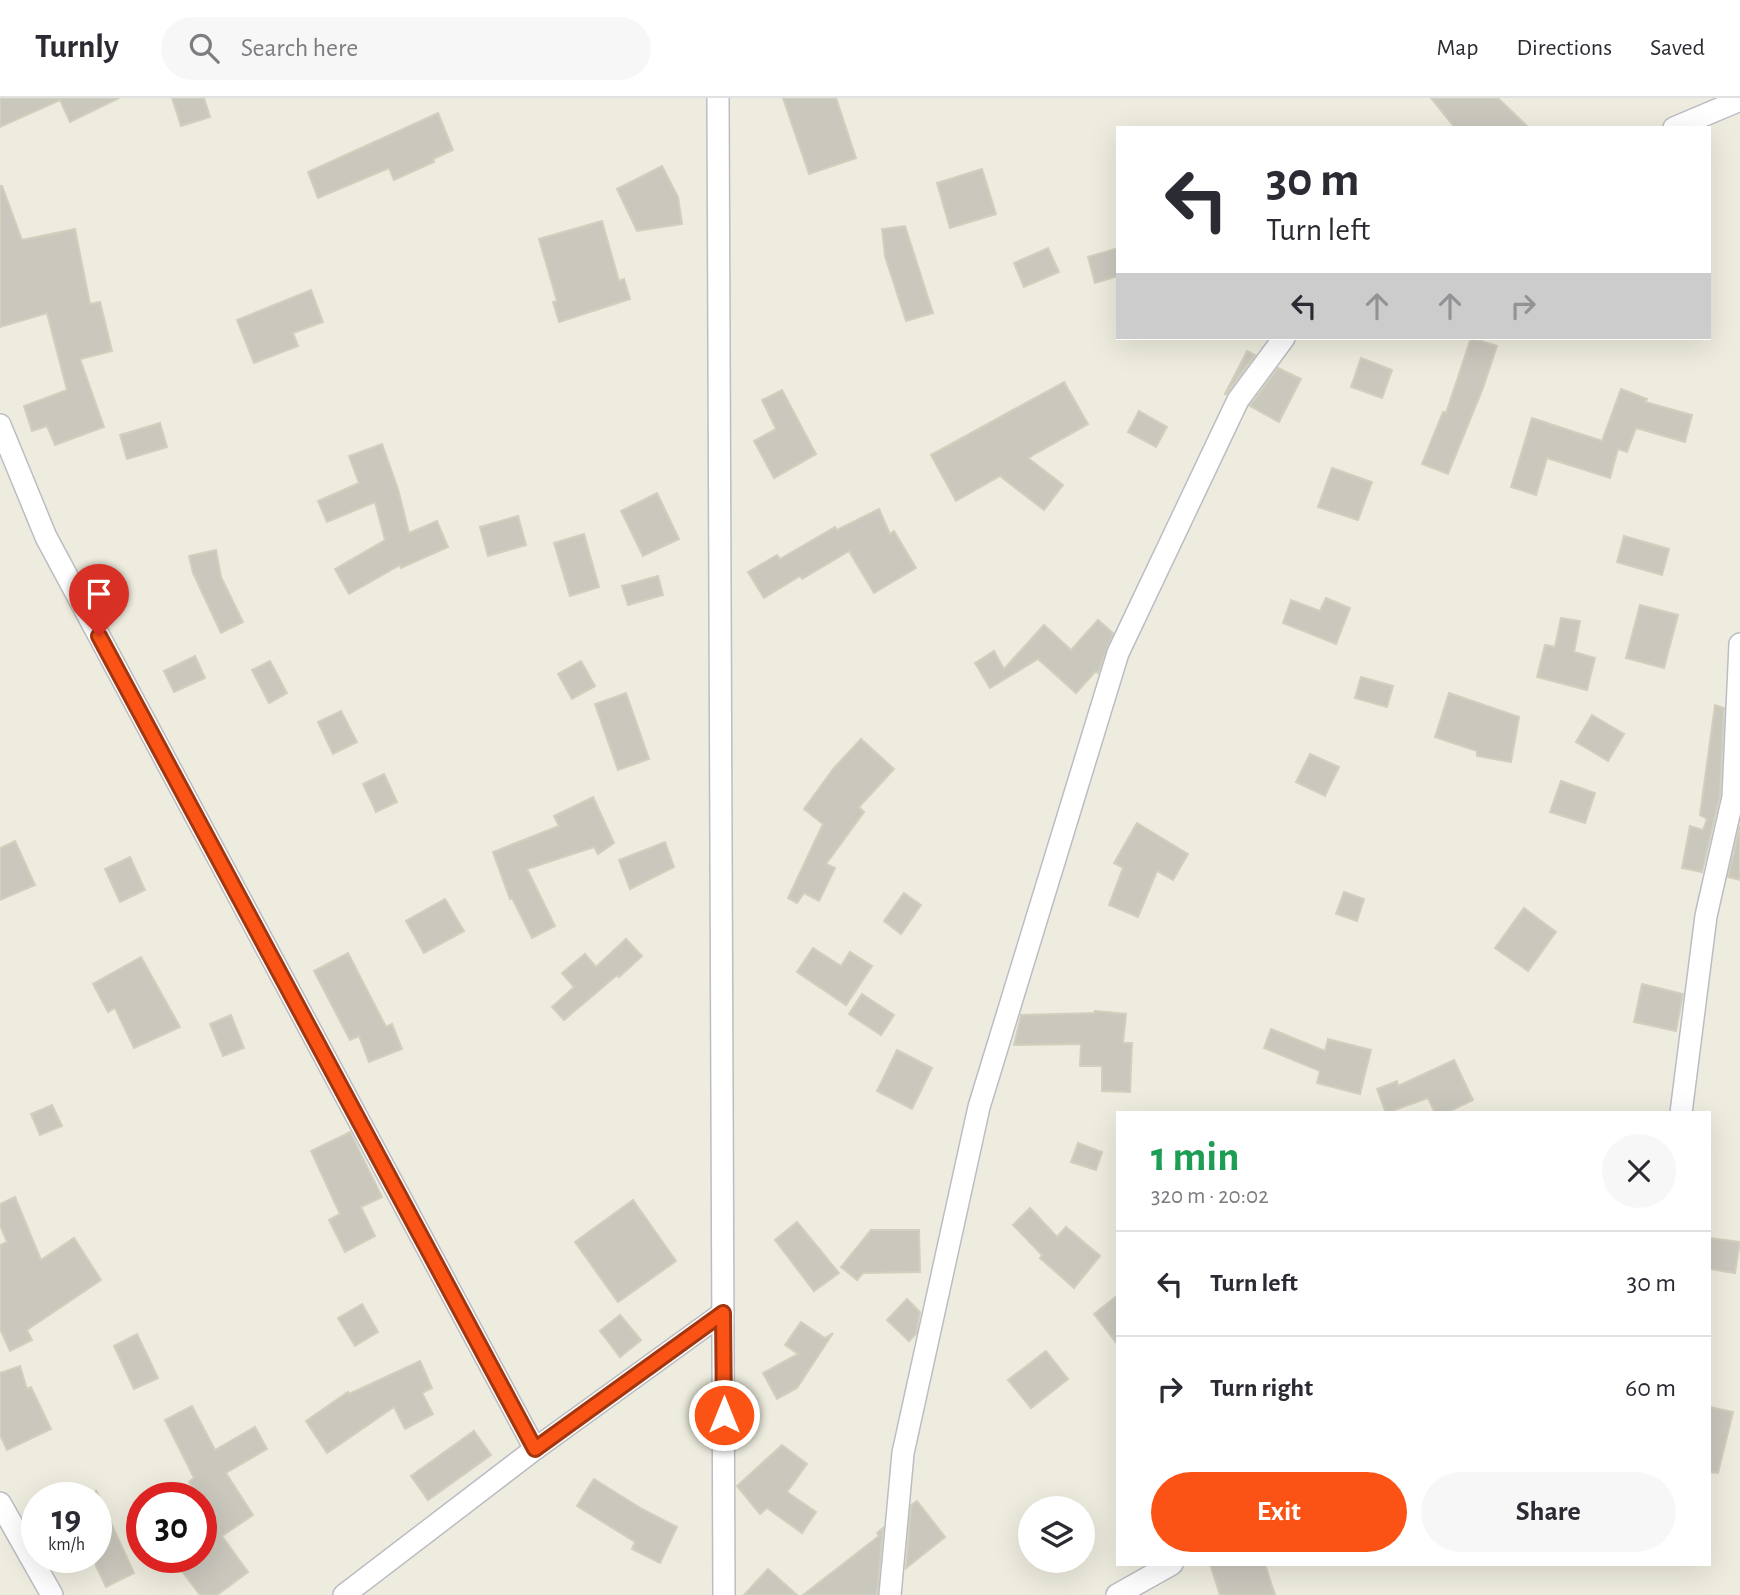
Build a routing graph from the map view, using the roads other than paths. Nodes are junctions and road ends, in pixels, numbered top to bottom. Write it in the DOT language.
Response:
graph roads {
  1 [pos="718,98"];
  2 [pos="1740,100"];
  3 [pos="1679,126"];
  4 [pos="1283,340"];
  5 [pos="0,425"];
  6 [pos="1740,644"];
  7 [pos="1681,1111"];
  8 [pos="723,1313"];
  9 [pos="535,1449"];
  10 [pos="0,1503"];
  11 [pos="1168,1566"];
  12 [pos="52,1595"];
  13 [pos="344,1595"];
  14 [pos="724,1595"];
  15 [pos="890,1595"];
  16 [pos="1116,1595"];
  1 -- 8 [label="street"];
  2 -- 3 [label="street"];
  4 -- 15 [label="street"];
  5 -- 9 [label="street"];
  6 -- 7 [label="street"];
  8 -- 9 [label="street"];
  8 -- 14 [label="street"];
  9 -- 13 [label="street"];
  10 -- 12 [label="street"];
  11 -- 16 [label="street"];
}
